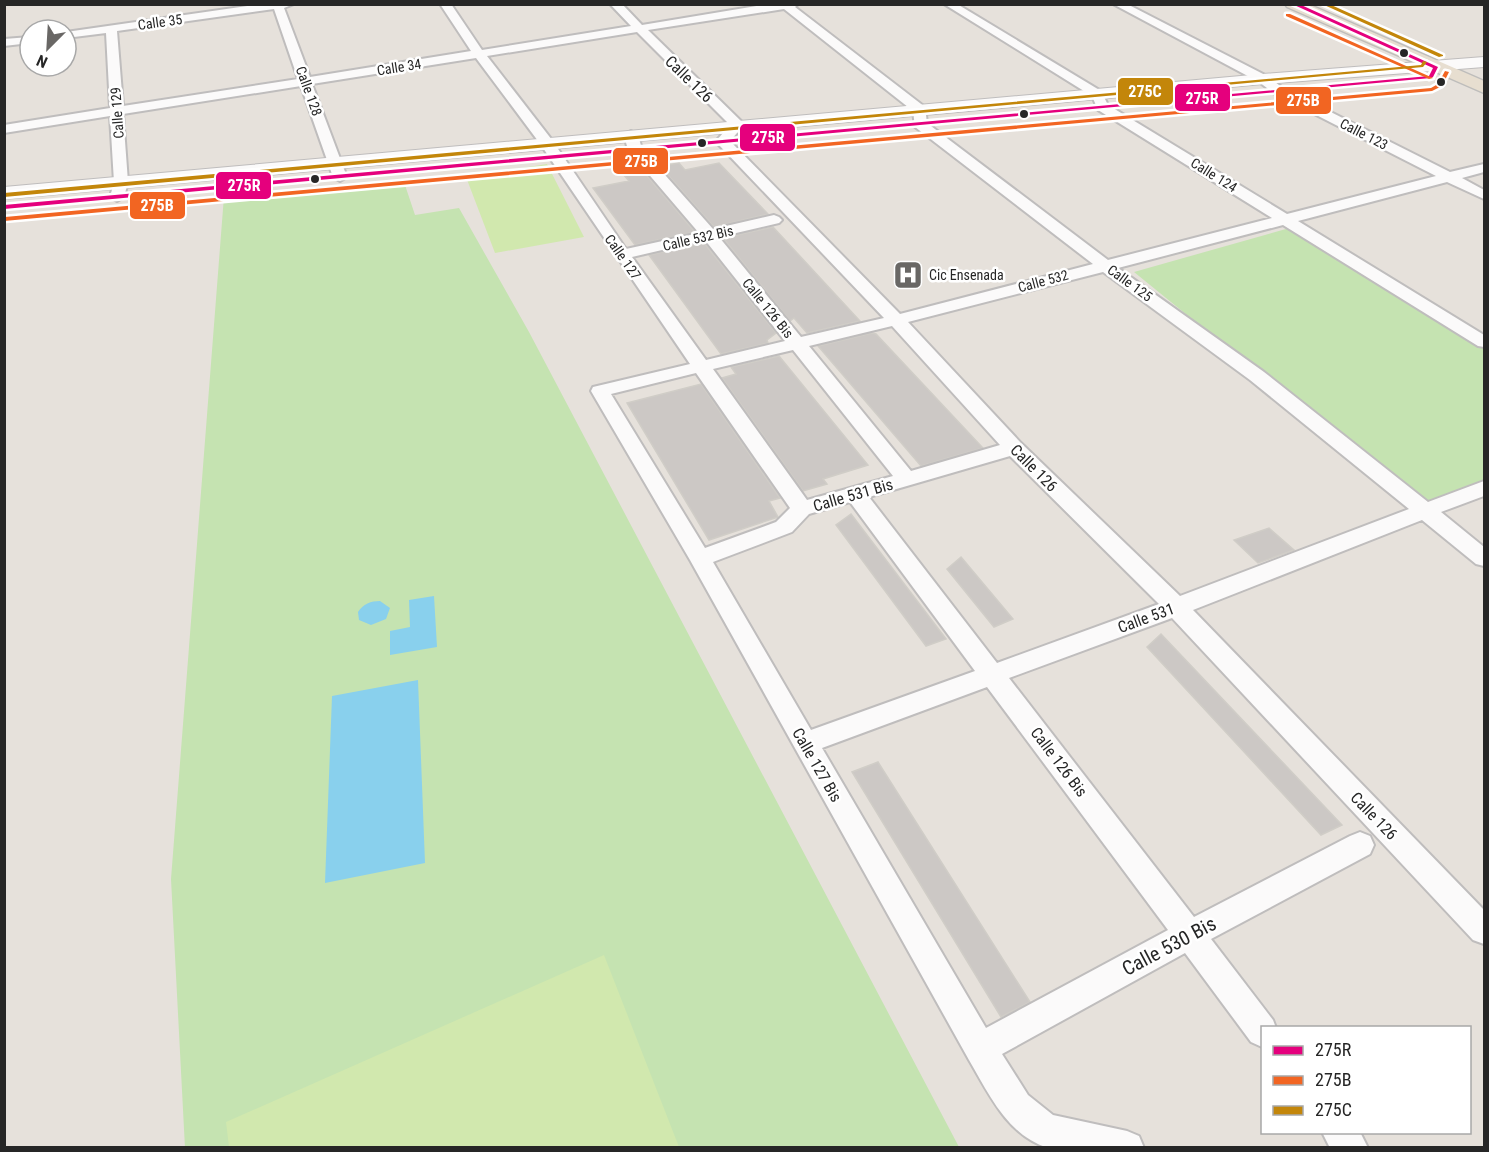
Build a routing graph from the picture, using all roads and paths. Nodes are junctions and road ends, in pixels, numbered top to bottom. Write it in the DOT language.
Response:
graph roads {
  1 [pos="179,4"];
  2 [pos="445,4"];
  3 [pos="615,4"];
  4 [pos="949,4"];
  5 [pos="1118,4"];
  6 [pos="1293,4"];
  7 [pos="284,5"];
  8 [pos="788,5"];
  9 [pos="182,19"];
  10 [pos="111,29"];
  11 [pos="638,29"];
  12 [pos="78,33"];
  13 [pos="479,54"];
  14 [pos="1485,62"];
  15 [pos="1436,67"];
  16 [pos="1263,79"];
  17 [pos="306,81"];
  18 [pos="1485,88"];
  19 [pos="1097,93"];
  20 [pos="920,110"];
  21 [pos="118,111"];
  22 [pos="737,125"];
  23 [pos="4,129"];
  24 [pos="631,135"];
  25 [pos="547,143"];
  26 [pos="1485,168"];
  27 [pos="337,170"];
  28 [pos="1449,177"];
  29 [pos="119,189"];
  30 [pos="4,193"];
  31 [pos="1485,195"];
  32 [pos="1284,219"];
  33 [pos="774,220"];
  34 [pos="710,236"];
  35 [pos="622,255"];
  36 [pos="1104,265"];
  37 [pos="896,320"];
  38 [pos="1485,342"];
  39 [pos="796,344"];
  40 [pos="702,367"];
  41 [pos="600,391"];
  42 [pos="1014,448"];
  43 [pos="906,479"];
  44 [pos="1485,488"];
  45 [pos="855,494"];
  46 [pos="802,509"];
  47 [pos="1425,512"];
  48 [pos="700,558"];
  49 [pos="1485,558"];
  50 [pos="1176,608"];
  51 [pos="993,675"];
  52 [pos="805,743"];
  53 [pos="1360,845"];
  54 [pos="1485,930"];
  55 [pos="1189,935"];
  56 [pos="1261,1028"];
  57 [pos="980,1050"];
  58 [pos="1340,1134"];
  59 [pos="1127,1148"];
  60 [pos="1351,1148"];
  1 -- 9 [label="street"];
  2 -- 13 [label="street, Calle 127"];
  3 -- 11 [label="street, Calle 126"];
  4 -- 19 [label="street, Calle 124"];
  5 -- 16 [label="street, Calle 123"];
  6 -- 15 [label="highway"];
  7 -- 9 [label="street, Calle 35"];
  7 -- 17 [label="street, Calle 128"];
  8 -- 11 [label="street, Calle 34"];
  8 -- 20 [label="street, Calle 125"];
  9 -- 10 [label="street, Calle 35"];
  10 -- 12 [label="street, Calle 35"];
  10 -- 21 [label="street, Calle 129"];
  11 -- 13 [label="street, Calle 34"];
  11 -- 22 [label="street, Calle 126"];
  13 -- 17 [label="street, Calle 34"];
  13 -- 25 [label="street, Calle 127"];
  14 -- 15 [label="main road"];
  15 -- 16 [label="main road"];
  15 -- 18 [label="highway"];
  16 -- 19 [label="main road"];
  16 -- 28 [label="street, Calle 123"];
  17 -- 21 [label="street, Calle 34"];
  17 -- 27 [label="street, Calle 128"];
  19 -- 20 [label="main road"];
  19 -- 32 [label="street, Calle 124"];
  20 -- 22 [label="main road"];
  20 -- 36 [label="street, Calle 125"];
  21 -- 23 [label="street, Calle 34"];
  21 -- 29 [label="street, Calle 129"];
  22 -- 24 [label="main road"];
  22 -- 37 [label="street, Calle 126"];
  24 -- 25 [label="main road"];
  24 -- 34 [label="street, Calle 126 Bis"];
  25 -- 27 [label="main road"];
  25 -- 35 [label="street, Calle 127"];
  26 -- 28 [label="street, Calle 532"];
  27 -- 29 [label="main road"];
  28 -- 31 [label="street, Calle 123"];
  28 -- 32 [label="street, Calle 532"];
  29 -- 30 [label="main road"];
  32 -- 36 [label="street, Calle 532"];
  32 -- 38 [label="street, Calle 124"];
  33 -- 34 [label="street, Calle 532 Bis"];
  34 -- 35 [label="street, Calle 532 Bis"];
  34 -- 39 [label="street, Calle 126 Bis"];
  35 -- 40 [label="street, Calle 127"];
  36 -- 37 [label="street, Calle 532"];
  36 -- 47 [label="street, Calle 125"];
  37 -- 39 [label="street, Calle 532"];
  37 -- 42 [label="street, Calle 126"];
  39 -- 40 [label="street, Calle 532"];
  39 -- 43 [label="street, Calle 126 Bis"];
  40 -- 41 [label="street, Calle 532"];
  40 -- 46 [label="street, Calle 127"];
  41 -- 48 [label="street, Calle 127 Bis"];
  42 -- 43 [label="street, Calle 531 Bis"];
  42 -- 50 [label="street, Calle 126"];
  43 -- 45 [label="street, Calle 531 Bis"];
  44 -- 47 [label="street, Calle 531"];
  45 -- 46 [label="street, Calle 531 Bis"];
  45 -- 51 [label="street, Calle 126 Bis"];
  46 -- 48 [label="street, Calle 531 Bis"];
  47 -- 49 [label="street, Calle 125"];
  47 -- 50 [label="street, Calle 531"];
  48 -- 52 [label="street, Calle 127 Bis"];
  50 -- 51 [label="street, Calle 531"];
  50 -- 54 [label="street, Calle 126"];
  51 -- 52 [label="street, Calle 531"];
  51 -- 55 [label="street, Calle 126 Bis"];
  52 -- 57 [label="street, Calle 127 Bis"];
  53 -- 55 [label="street, Calle 530 Bis"];
  55 -- 56 [label="street, Calle 126 Bis"];
  55 -- 57 [label="street, Calle 530 Bis"];
  57 -- 59 [label="street, Calle 127 Bis"];
  58 -- 60 [label="street"];
}
